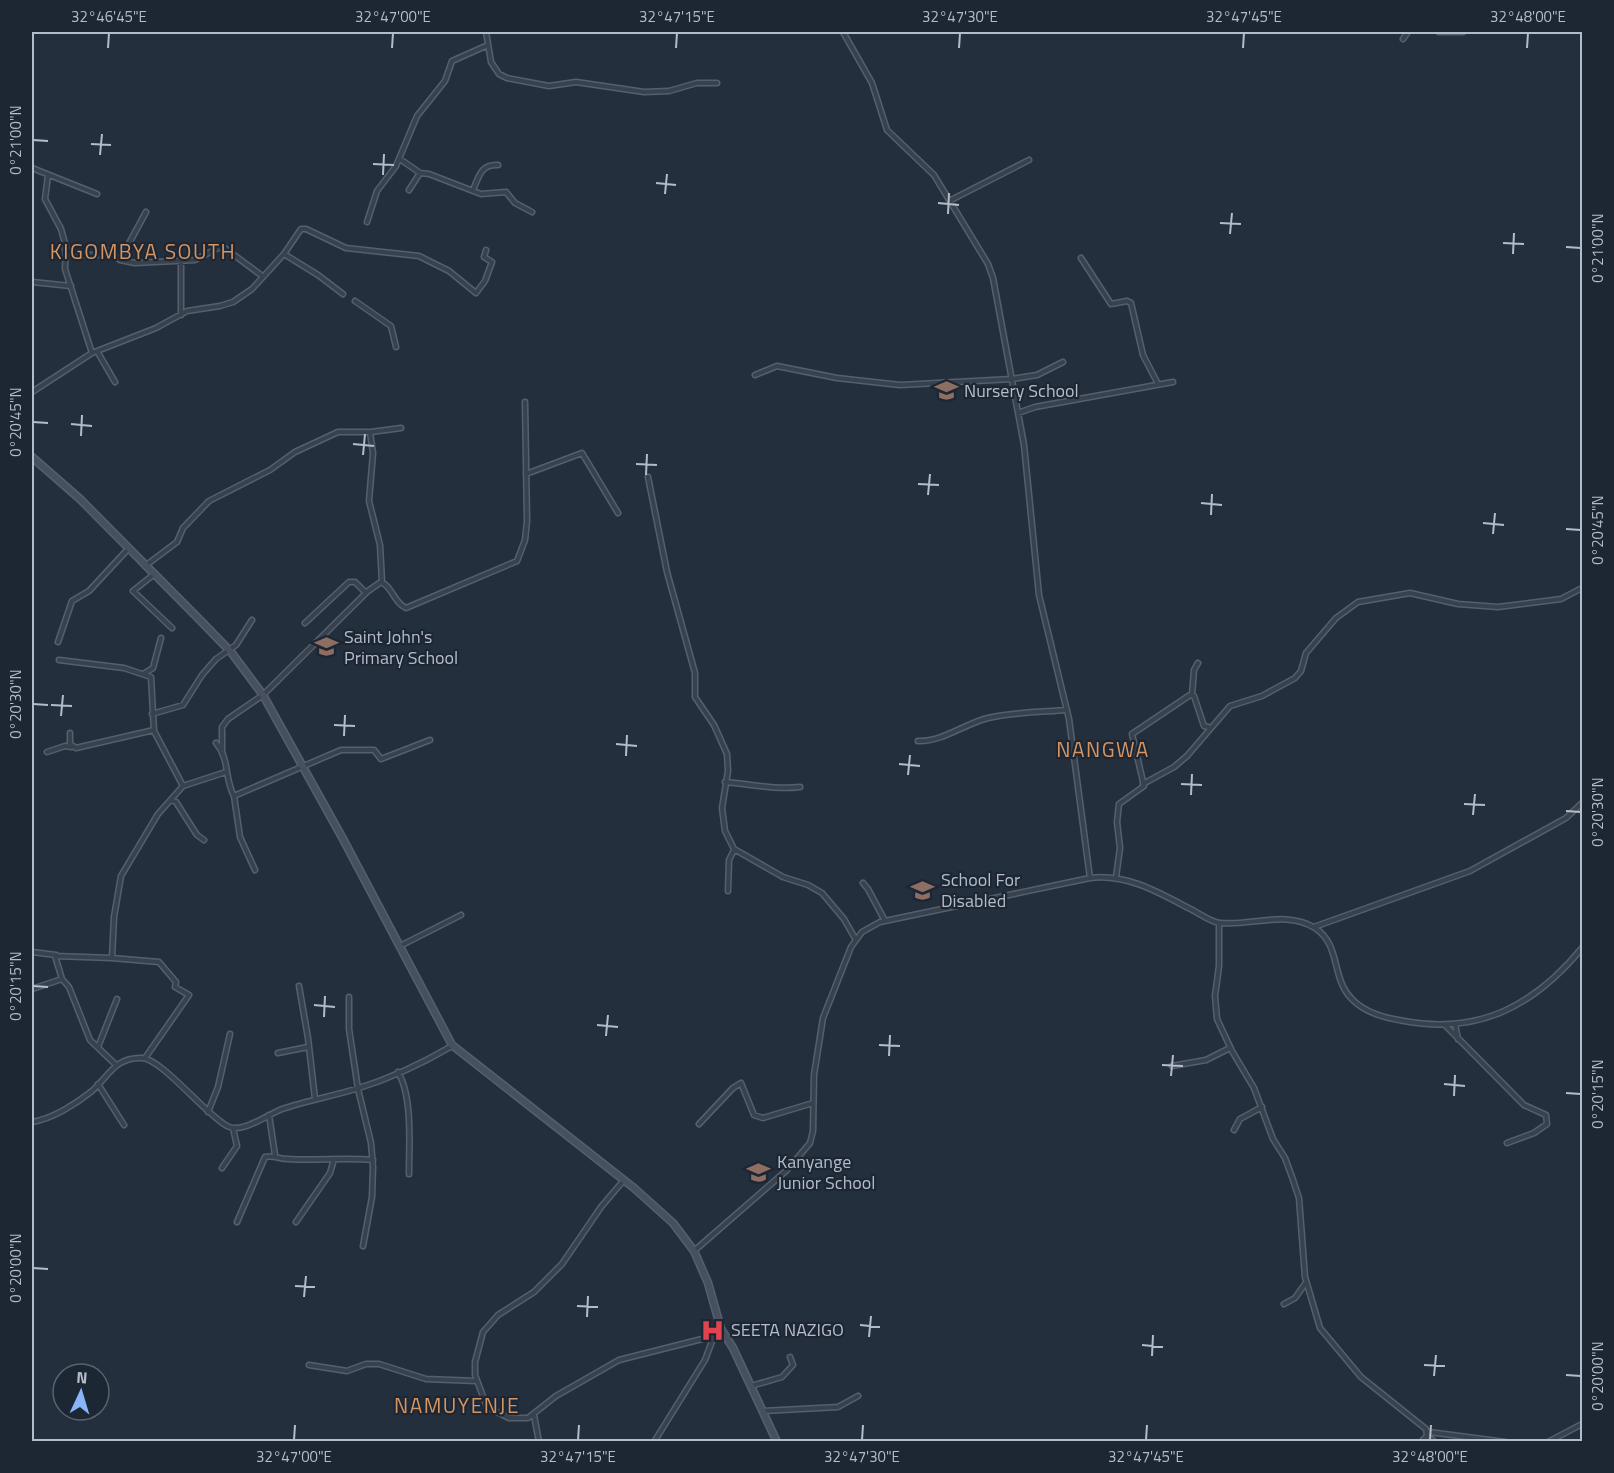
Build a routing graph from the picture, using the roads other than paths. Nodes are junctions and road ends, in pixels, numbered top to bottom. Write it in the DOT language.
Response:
graph roads {
  1 [pos="486,32"];
  2 [pos="843,32"];
  3 [pos="1408,32"];
  4 [pos="1439,32"];
  5 [pos="1463,32"];
  6 [pos="1403,39"];
  7 [pos="488,45"];
  8 [pos="717,83"];
  9 [pos="400,159"];
  10 [pos="1029,160"];
  11 [pos="498,165"];
  12 [pos="32,168"];
  13 [pos="420,173"];
  14 [pos="48,174"];
  15 [pos="409,190"];
  16 [pos="473,190"];
  17 [pos="97,194"];
  18 [pos="951,200"];
  19 [pos="146,212"];
  20 [pos="532,212"];
  21 [pos="367,222"];
  22 [pos="65,249"];
  23 [pos="486,250"];
  24 [pos="284,254"];
  25 [pos="1081,258"];
  26 [pos="120,260"];
  27 [pos="182,260"];
  28 [pos="261,275"];
  29 [pos="32,282"];
  30 [pos="71,286"];
  31 [pos="343,294"];
  32 [pos="355,301"];
  33 [pos="181,315"];
  34 [pos="396,347"];
  35 [pos="98,351"];
  36 [pos="92,353"];
  37 [pos="1063,362"];
  38 [pos="754,375"];
  39 [pos="1012,379"];
  40 [pos="115,382"];
  41 [pos="1173,382"];
  42 [pos="1158,384"];
  43 [pos="32,393"];
  44 [pos="525,402"];
  45 [pos="1018,413"];
  46 [pos="401,428"];
  47 [pos="370,432"];
  48 [pos="32,457"];
  49 [pos="526,474"];
  50 [pos="648,477"];
  51 [pos="618,513"];
  52 [pos="128,549"];
  53 [pos="145,567"];
  54 [pos="153,575"];
  55 [pos="382,582"];
  56 [pos="1582,588"];
  57 [pos="366,593"];
  58 [pos="252,620"];
  59 [pos="305,623"];
  60 [pos="172,628"];
  61 [pos="161,638"];
  62 [pos="58,642"];
  63 [pos="227,649"];
  64 [pos="59,660"];
  65 [pos="1198,663"];
  66 [pos="144,673"];
  67 [pos="1192,694"];
  68 [pos="262,695"];
  69 [pos="1067,710"];
  70 [pos="152,714"];
  71 [pos="1209,727"];
  72 [pos="155,729"];
  73 [pos="70,733"];
  74 [pos="430,740"];
  75 [pos="918,741"];
  76 [pos="216,743"];
  77 [pos="71,747"];
  78 [pos="222,751"];
  79 [pos="47,752"];
  80 [pos="302,766"];
  81 [pos="226,772"];
  82 [pos="725,782"];
  83 [pos="1143,784"];
  84 [pos="183,786"];
  85 [pos="800,787"];
  86 [pos="234,796"];
  87 [pos="171,800"];
  88 [pos="1582,803"];
  89 [pos="204,840"];
  90 [pos="734,849"];
  91 [pos="255,870"];
  92 [pos="1116,877"];
  93 [pos="1090,878"];
  94 [pos="863,883"];
  95 [pos="728,891"];
  96 [pos="461,915"];
  97 [pos="885,921"];
  98 [pos="1219,924"];
  99 [pos="1314,927"];
  100 [pos="856,940"];
  101 [pos="399,946"];
  102 [pos="1582,948"];
  103 [pos="32,952"];
  104 [pos="56,955"];
  105 [pos="112,957"];
  106 [pos="62,979"];
  107 [pos="298,986"];
  108 [pos="32,989"];
  109 [pos="349,997"];
  110 [pos="117,999"];
  111 [pos="1444,1024"];
  112 [pos="1455,1024"];
  113 [pos="230,1034"];
  114 [pos="1458,1040"];
  115 [pos="452,1045"];
  116 [pos="98,1047"];
  117 [pos="308,1047"];
  118 [pos="1230,1048"];
  119 [pos="278,1053"];
  120 [pos="145,1058"];
  121 [pos="115,1064"];
  122 [pos="1172,1066"];
  123 [pos="398,1072"];
  124 [pos="98,1084"];
  125 [pos="358,1089"];
  126 [pos="315,1099"];
  127 [pos="813,1103"];
  128 [pos="1262,1107"];
  129 [pos="208,1112"];
  130 [pos="269,1114"];
  131 [pos="32,1122"];
  132 [pos="699,1124"];
  133 [pos="124,1125"];
  134 [pos="233,1128"];
  135 [pos="1234,1130"];
  136 [pos="1507,1143"];
  137 [pos="275,1155"];
  138 [pos="334,1159"];
  139 [pos="373,1160"];
  140 [pos="222,1168"];
  141 [pos="409,1174"];
  142 [pos="624,1180"];
  143 [pos="237,1222"];
  144 [pos="296,1222"];
  145 [pos="363,1246"];
  146 [pos="694,1251"];
  147 [pos="1306,1284"];
  148 [pos="1284,1304"];
  149 [pos="721,1329"];
  150 [pos="714,1336"];
  151 [pos="790,1357"];
  152 [pos="309,1365"];
  153 [pos="476,1381"];
  154 [pos="751,1386"];
  155 [pos="858,1396"];
  156 [pos="763,1411"];
  157 [pos="534,1415"];
  158 [pos="1582,1424"];
  159 [pos="1428,1434"];
  160 [pos="539,1442"];
  161 [pos="654,1442"];
  162 [pos="777,1442"];
  163 [pos="1420,1442"];
  164 [pos="1435,1442"];
  165 [pos="1505,1442"];
  166 [pos="1548,1442"];
  1 -- 7 [label="street"];
  2 -- 18 [label="street"];
  3 -- 6 [label="street"];
  4 -- 5 [label="street"];
  7 -- 8 [label="street"];
  7 -- 9 [label="street"];
  9 -- 13 [label="street"];
  9 -- 21 [label="street"];
  10 -- 18 [label="street"];
  11 -- 16 [label="street"];
  12 -- 14 [label="street"];
  13 -- 15 [label="street"];
  13 -- 16 [label="street"];
  14 -- 17 [label="street"];
  14 -- 22 [label="street"];
  16 -- 20 [label="street"];
  18 -- 39 [label="street"];
  19 -- 26 [label="street"];
  22 -- 26 [label="street"];
  22 -- 30 [label="street"];
  23 -- 24 [label="street"];
  24 -- 28 [label="street"];
  24 -- 31 [label="street"];
  25 -- 42 [label="street"];
  26 -- 27 [label="street"];
  27 -- 28 [label="street"];
  27 -- 33 [label="street"];
  28 -- 33 [label="street"];
  29 -- 30 [label="street"];
  30 -- 36 [label="street"];
  32 -- 34 [label="street"];
  33 -- 35 [label="street"];
  35 -- 36 [label="street"];
  35 -- 40 [label="street"];
  36 -- 43 [label="street"];
  37 -- 39 [label="street"];
  38 -- 39 [label="street"];
  39 -- 45 [label="street"];
  41 -- 42 [label="street"];
  42 -- 45 [label="street"];
  44 -- 49 [label="street"];
  45 -- 69 [label="street"];
  46 -- 47 [label="street"];
  47 -- 53 [label="street"];
  47 -- 55 [label="street"];
  48 -- 52 [label="street"];
  49 -- 51 [label="street"];
  49 -- 55 [label="street"];
  50 -- 82 [label="street"];
  52 -- 53 [label="street"];
  52 -- 62 [label="street"];
  53 -- 54 [label="street"];
  54 -- 60 [label="street"];
  54 -- 63 [label="street"];
  55 -- 57 [label="street"];
  56 -- 71 [label="street"];
  57 -- 59 [label="street"];
  57 -- 68 [label="street"];
  58 -- 63 [label="street"];
  61 -- 66 [label="street"];
  63 -- 68 [label="street"];
  63 -- 70 [label="street"];
  64 -- 66 [label="street"];
  65 -- 67 [label="street"];
  66 -- 70 [label="street"];
  67 -- 71 [label="street"];
  67 -- 83 [label="street"];
  68 -- 78 [label="street"];
  68 -- 80 [label="street"];
  69 -- 75 [label="street"];
  69 -- 93 [label="street"];
  70 -- 72 [label="street"];
  71 -- 83 [label="street"];
  72 -- 77 [label="street"];
  72 -- 84 [label="street"];
  73 -- 77 [label="street"];
  74 -- 80 [label="street"];
  76 -- 78 [label="street"];
  77 -- 79 [label="street"];
  78 -- 81 [label="street"];
  80 -- 86 [label="street"];
  80 -- 101 [label="street"];
  81 -- 84 [label="street"];
  81 -- 86 [label="street"];
  82 -- 85 [label="street"];
  82 -- 90 [label="street"];
  83 -- 92 [label="street"];
  84 -- 87 [label="street"];
  86 -- 91 [label="street"];
  87 -- 89 [label="street"];
  87 -- 105 [label="street"];
  88 -- 99 [label="street"];
  90 -- 95 [label="street"];
  90 -- 100 [label="street"];
  92 -- 93 [label="street"];
  92 -- 98 [label="street"];
  93 -- 97 [label="street"];
  94 -- 97 [label="street"];
  96 -- 101 [label="street"];
  97 -- 100 [label="street"];
  98 -- 99 [label="street"];
  98 -- 118 [label="street"];
  99 -- 111 [label="street"];
  100 -- 127 [label="street"];
  101 -- 115 [label="street"];
  102 -- 112 [label="street"];
  103 -- 104 [label="street"];
  104 -- 105 [label="street"];
  104 -- 106 [label="street"];
  105 -- 120 [label="street"];
  106 -- 108 [label="street"];
  106 -- 116 [label="street"];
  107 -- 117 [label="street"];
  109 -- 125 [label="street"];
  110 -- 116 [label="street"];
  111 -- 112 [label="street"];
  111 -- 114 [label="street"];
  112 -- 114 [label="street"];
  113 -- 129 [label="street"];
  114 -- 136 [label="street"];
  115 -- 123 [label="street"];
  115 -- 142 [label="street"];
  116 -- 121 [label="street"];
  117 -- 119 [label="street"];
  117 -- 126 [label="street"];
  118 -- 122 [label="street"];
  118 -- 128 [label="street"];
  120 -- 121 [label="street"];
  120 -- 129 [label="street"];
  121 -- 124 [label="street"];
  123 -- 125 [label="street"];
  123 -- 141 [label="street"];
  124 -- 131 [label="street"];
  124 -- 133 [label="street"];
  125 -- 126 [label="street"];
  125 -- 139 [label="street"];
  126 -- 130 [label="street"];
  127 -- 132 [label="street"];
  127 -- 146 [label="street"];
  128 -- 135 [label="street"];
  128 -- 147 [label="street"];
  129 -- 134 [label="street"];
  130 -- 134 [label="street"];
  130 -- 137 [label="street"];
  134 -- 140 [label="street"];
  137 -- 138 [label="street"];
  137 -- 143 [label="street"];
  138 -- 139 [label="street"];
  138 -- 144 [label="street"];
  139 -- 145 [label="street"];
  142 -- 146 [label="street"];
  142 -- 153 [label="street"];
  146 -- 149 [label="street"];
  147 -- 148 [label="street"];
  147 -- 159 [label="street"];
  149 -- 150 [label="street"];
  149 -- 154 [label="street"];
  150 -- 157 [label="street"];
  150 -- 161 [label="street"];
  151 -- 154 [label="street"];
  152 -- 153 [label="street"];
  153 -- 157 [label="street"];
  154 -- 156 [label="street"];
  155 -- 156 [label="street"];
  156 -- 162 [label="street"];
  157 -- 160 [label="street"];
  158 -- 166 [label="street"];
  159 -- 163 [label="street"];
  159 -- 164 [label="street"];
  159 -- 165 [label="street"];
}
